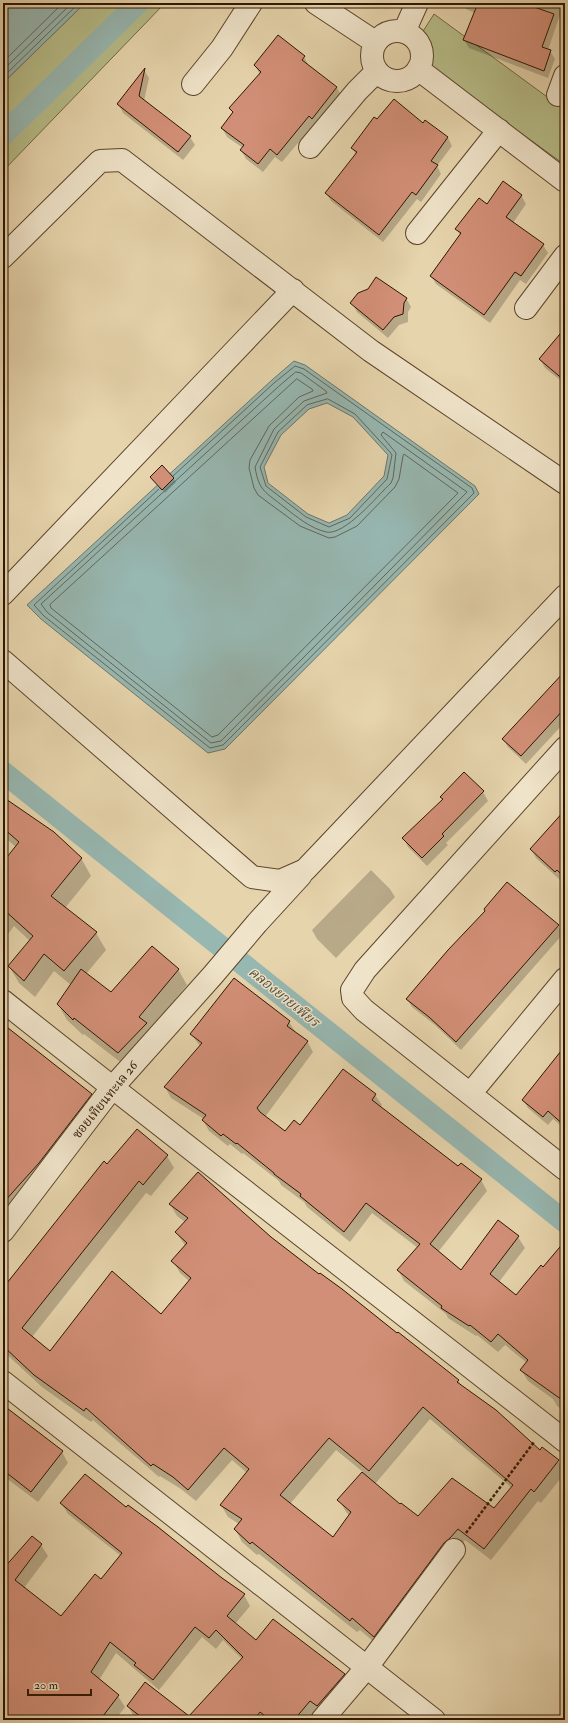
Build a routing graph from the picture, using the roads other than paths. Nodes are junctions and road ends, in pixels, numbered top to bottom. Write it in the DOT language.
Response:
graph roads {
  1 [pos="251,3"];
  2 [pos="316,3"];
  3 [pos="417,3"];
  4 [pos="404,32"];
  5 [pos="375,42"];
  6 [pos="418,69"];
  7 [pos="377,72"];
  8 [pos="193,84"];
  9 [pos="499,130"];
  10 [pos="310,147"];
  11 [pos="565,181"];
  12 [pos="417,233"];
  13 [pos="565,256"];
  14 [pos="3,257"];
  15 [pos="292,290"];
  16 [pos="526,308"];
  17 [pos="565,483"];
  18 [pos="3,594"];
  19 [pos="565,596"];
  20 [pos="3,661"];
  21 [pos="565,748"];
  22 [pos="305,870"];
  23 [pos="565,979"];
  24 [pos="3,1001"];
  25 [pos="112,1088"];
  26 [pos="470,1094"];
  27 [pos="565,1169"];
  28 [pos="3,1231"];
  29 [pos="3,1382"];
  30 [pos="565,1441"];
  31 [pos="454,1550"];
  32 [pos="367,1667"];
  33 [pos="322,1720"];
  34 [pos="434,1720"];
  1 -- 8 [label="street"];
  2 -- 5 [label="street"];
  3 -- 4 [label="street"];
  4 -- 5 [label="street"];
  4 -- 6 [label="street"];
  5 -- 7 [label="street"];
  6 -- 7 [label="street"];
  6 -- 9 [label="street"];
  7 -- 10 [label="street"];
  9 -- 11 [label="street"];
  9 -- 12 [label="street"];
  13 -- 16 [label="street"];
  14 -- 15 [label="street"];
  15 -- 17 [label="street"];
  15 -- 18 [label="street"];
  19 -- 22 [label="street, ซอยเทียนทะเล 26"];
  20 -- 22 [label="street"];
  21 -- 26 [label="street"];
  22 -- 25 [label="street, ซอยเทียนทะเล 26"];
  23 -- 26 [label="street"];
  24 -- 25 [label="street"];
  25 -- 28 [label="street, ซอยเทียนทะเล 26"];
  25 -- 30 [label="street"];
  26 -- 27 [label="street"];
  29 -- 32 [label="street"];
  31 -- 32 [label="street"];
  32 -- 33 [label="street"];
  32 -- 34 [label="street"];
}
